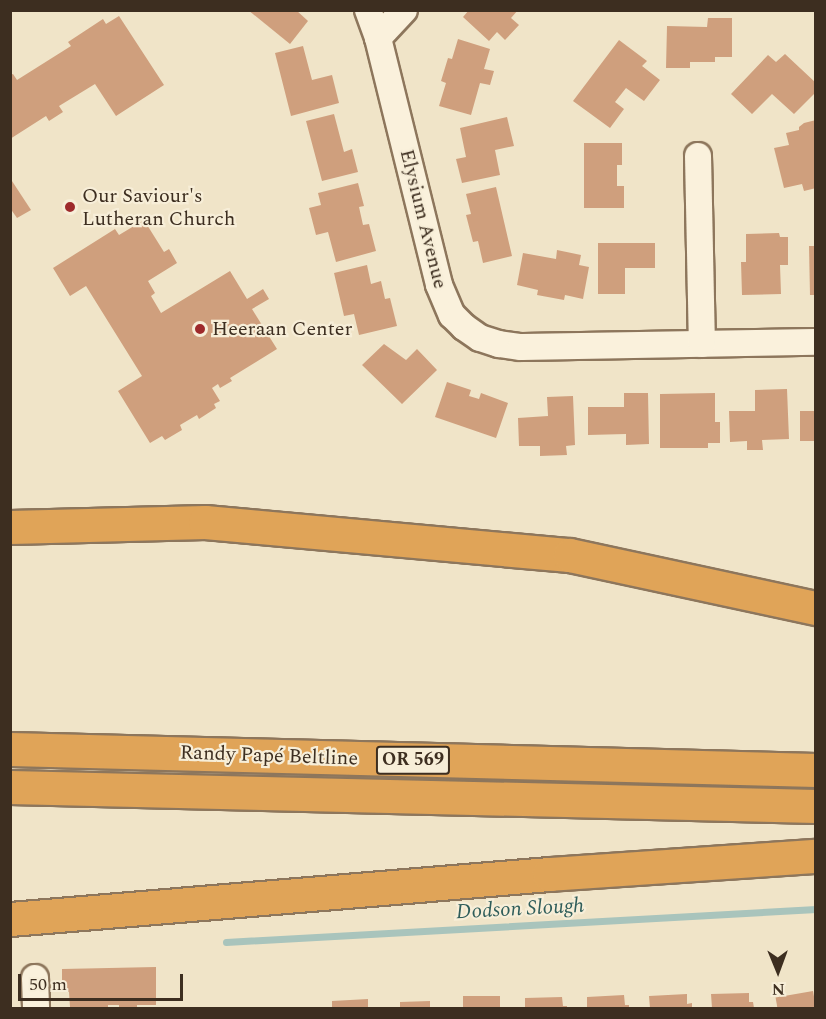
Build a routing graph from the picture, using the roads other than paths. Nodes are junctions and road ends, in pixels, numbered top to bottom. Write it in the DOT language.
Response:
graph roads {
  1 [pos="368,10"];
  2 [pos="404,10"];
  3 [pos="378,38"];
  4 [pos="698,156"];
  5 [pos="816,342"];
  6 [pos="702,344"];
  7 [pos="10,527"];
  8 [pos="816,608"];
  9 [pos="10,749"];
  10 [pos="816,770"];
  11 [pos="10,787"];
  12 [pos="816,806"];
  13 [pos="816,856"];
  14 [pos="10,919"];
  15 [pos="35,978"];
  16 [pos="36,1008"];
  1 -- 3 [label="street, Elysium Avenue"];
  2 -- 3 [label="street"];
  3 -- 6 [label="street, Elysium Avenue"];
  4 -- 6 [label="street"];
  5 -- 6 [label="street, Elysium Avenue"];
  7 -- 8 [label="highway"];
  9 -- 10 [label="highway, Randy Papé Beltline / OR 569"];
  11 -- 12 [label="highway, Randy Papé Beltline / OR 569"];
  13 -- 14 [label="highway"];
  15 -- 16 [label="street"];
}
